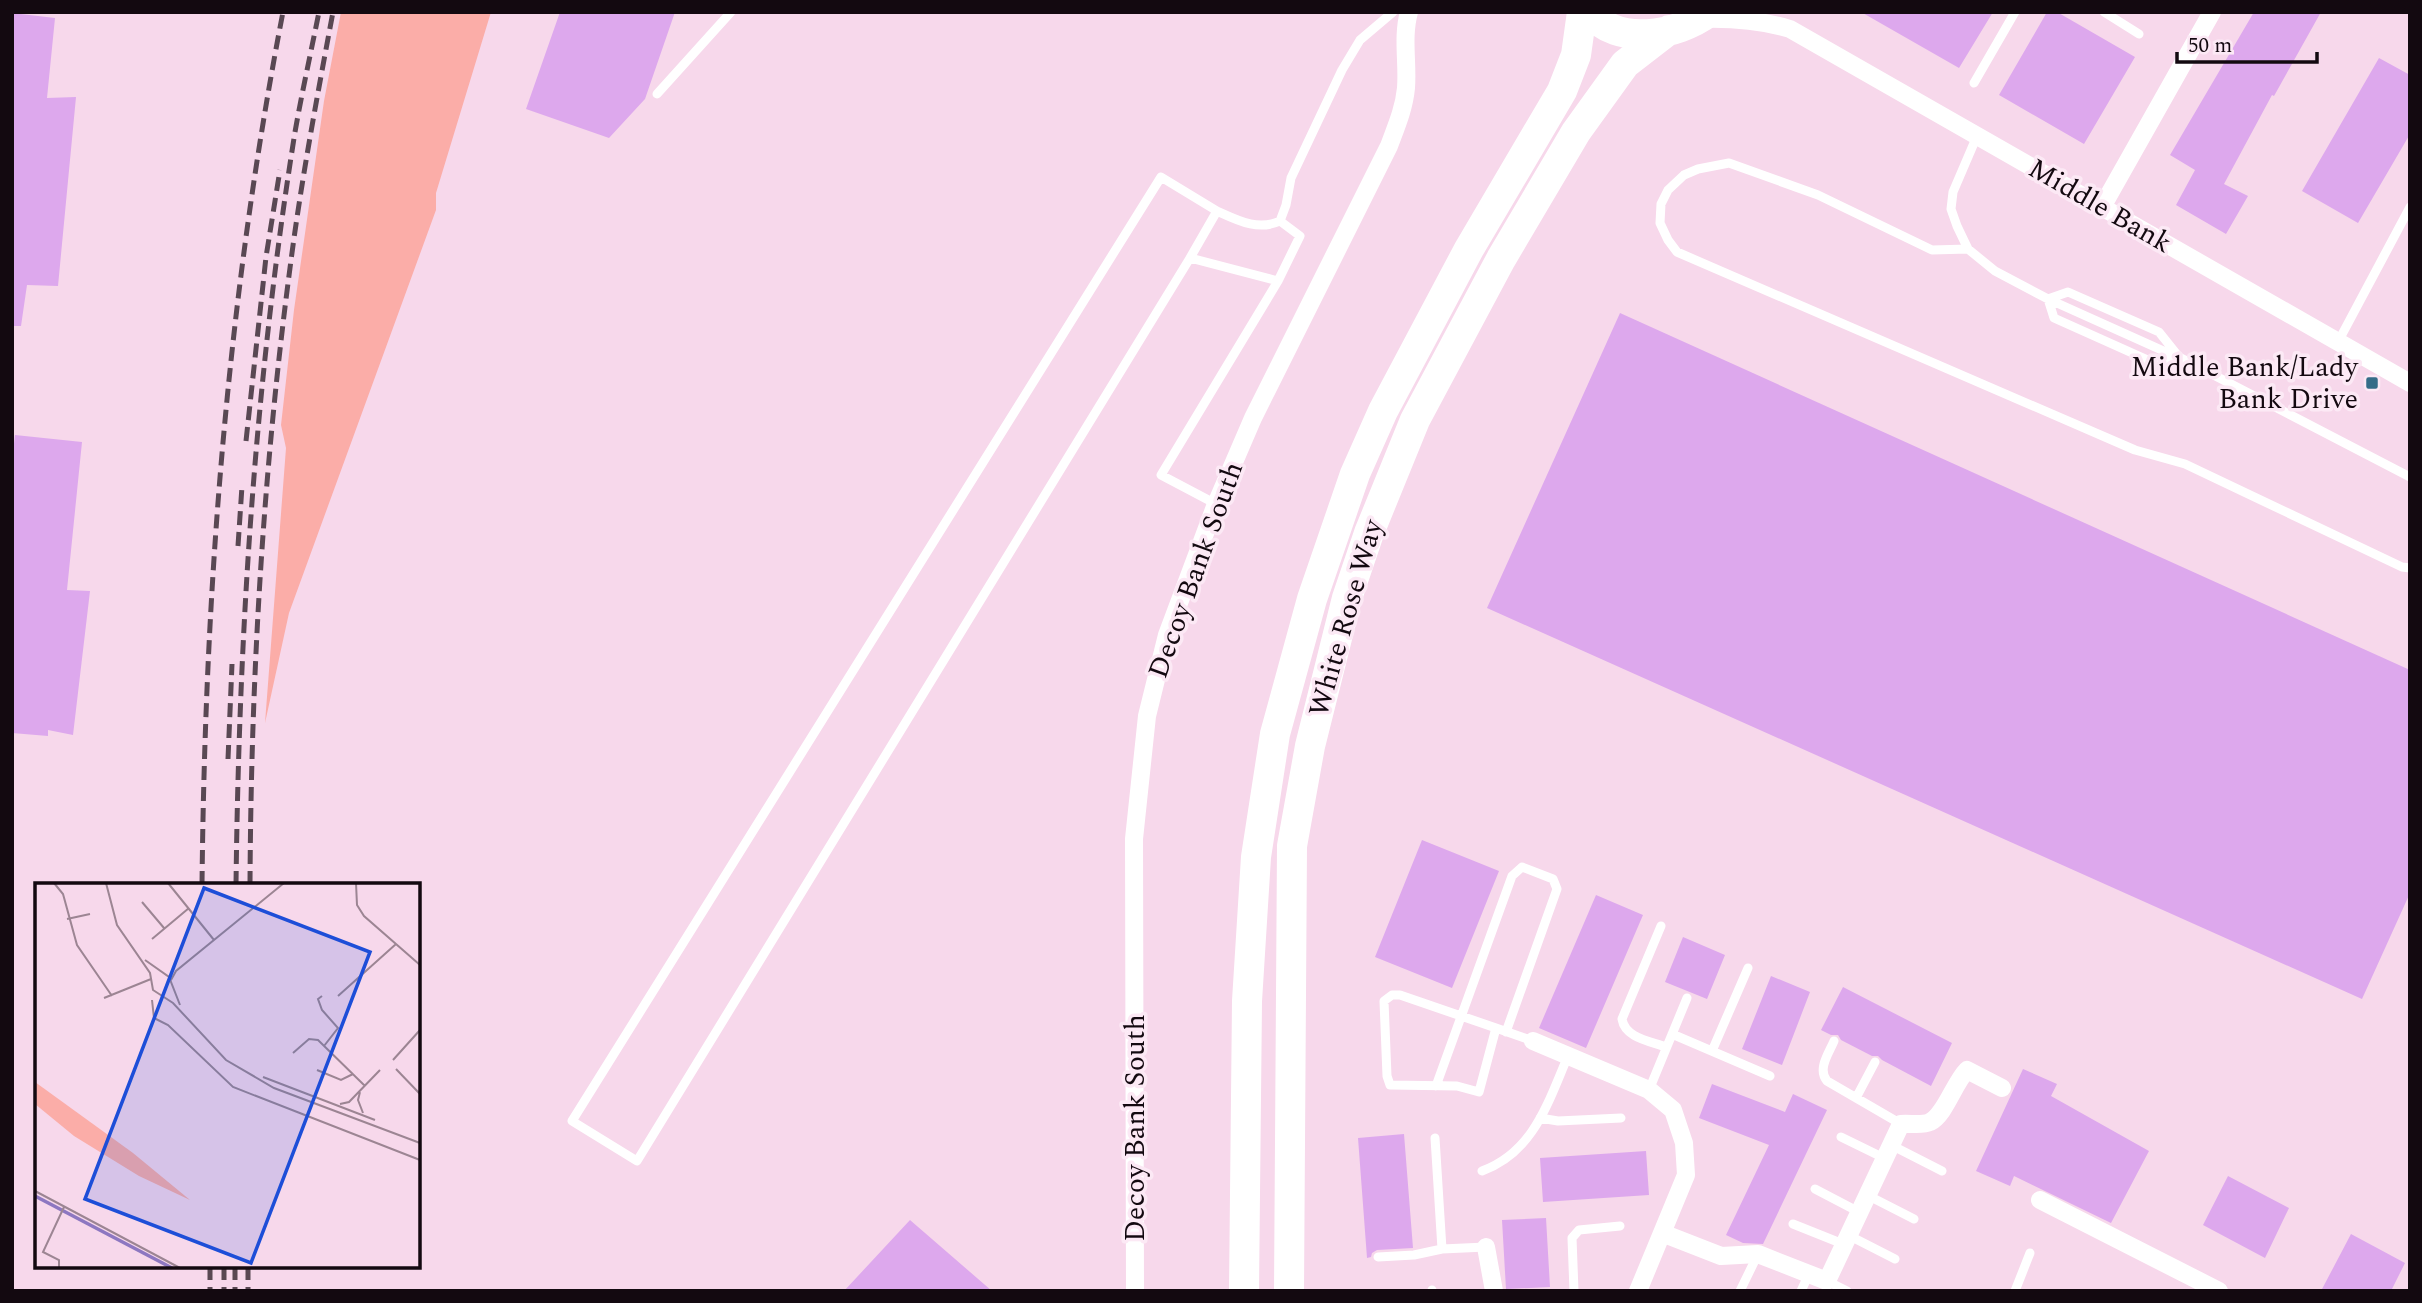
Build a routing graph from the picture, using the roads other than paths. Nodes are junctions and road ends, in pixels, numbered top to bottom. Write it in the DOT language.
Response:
graph roads {
  1 [pos="731,12"];
  2 [pos="1393,12"];
  3 [pos="1409,12"];
  4 [pos="1582,12"];
  5 [pos="1590,12"];
  6 [pos="1775,12"];
  7 [pos="2015,12"];
  8 [pos="2104,12"];
  9 [pos="2212,12"];
  10 [pos="1704,16"];
  11 [pos="1790,29"];
  12 [pos="1669,30"];
  13 [pos="2139,34"];
  14 [pos="1974,83"];
  15 [pos="657,94"];
  16 [pos="1978,136"];
  17 [pos="2102,207"];
  18 [pos="2410,207"];
  19 [pos="1217,211"];
  20 [pos="1280,221"];
  21 [pos="1968,249"];
  22 [pos="1190,258"];
  23 [pos="1278,281"];
  24 [pos="2049,299"];
  25 [pos="2338,342"];
  26 [pos="2179,358"];
  27 [pos="2410,383"];
  28 [pos="2410,477"];
  29 [pos="1216,504"];
  30 [pos="2410,568"];
  31 [pos="1661,926"];
  32 [pos="1748,968"];
  33 [pos="1687,998"];
  34 [pos="1461,1016"];
  35 [pos="1496,1028"];
  36 [pos="1506,1032"];
  37 [pos="1672,1034"];
  38 [pos="1532,1041"];
  39 [pos="1834,1041"];
  40 [pos="1667,1047"];
  41 [pos="1712,1051"];
  42 [pos="1568,1056"];
  43 [pos="1875,1062"];
  44 [pos="1770,1076"];
  45 [pos="1436,1086"];
  46 [pos="2002,1088"];
  47 [pos="1648,1090"];
  48 [pos="1856,1098"];
  49 [pos="1540,1118"];
  50 [pos="1621,1118"];
  51 [pos="1901,1124"];
  52 [pos="1840,1137"];
  53 [pos="1435,1138"];
  54 [pos="1888,1152"];
  55 [pos="1482,1171"];
  56 [pos="1942,1171"];
  57 [pos="1815,1189"];
  58 [pos="1867,1195"];
  59 [pos="2040,1200"];
  60 [pos="1859,1212"];
  61 [pos="1914,1219"];
  62 [pos="1793,1224"];
  63 [pos="1620,1226"];
  64 [pos="1662,1233"];
  65 [pos="1846,1240"];
  66 [pos="1486,1247"];
  67 [pos="1442,1249"];
  68 [pos="2030,1253"];
  69 [pos="1758,1254"];
  70 [pos="1378,1258"];
  71 [pos="1895,1259"];
  72 [pos="1809,1274"];
  73 [pos="1827,1286"];
  74 [pos="1135,1291"];
  75 [pos="1244,1291"];
  76 [pos="1289,1291"];
  77 [pos="1494,1291"];
  78 [pos="1574,1291"];
  79 [pos="1638,1291"];
  80 [pos="1740,1291"];
  81 [pos="1801,1291"];
  82 [pos="1847,1291"];
  83 [pos="2015,1291"];
  84 [pos="2218,1291"];
  1 -- 15 [label="lane"];
  2 -- 20 [label="lane"];
  3 -- 29 [label="street, Decoy Bank South"];
  4 -- 75 [label="highway, White Rose Way"];
  5 -- 12 [label="highway, White Rose Way"];
  6 -- 11 [label="street, Middle Bank"];
  7 -- 14 [label="lane"];
  8 -- 13 [label="lane"];
  9 -- 17 [label="street"];
  10 -- 11 [label="street, Middle Bank"];
  10 -- 12 [label="highway, White Rose Way"];
  11 -- 16 [label="street, Middle Bank"];
  12 -- 76 [label="highway, White Rose Way"];
  16 -- 17 [label="street, Middle Bank"];
  16 -- 21 [label="lane"];
  17 -- 25 [label="street, Middle Bank"];
  18 -- 25 [label="lane"];
  19 -- 20 [label="lane"];
  19 -- 22 [label="lane"];
  19 -- 22 [label="lane"];
  20 -- 23 [label="lane"];
  21 -- 24 [label="lane"];
  21 -- 30 [label="lane"];
  22 -- 23 [label="lane"];
  23 -- 29 [label="lane"];
  24 -- 26 [label="lane"];
  24 -- 26 [label="lane"];
  24 -- 26 [label="lane"];
  25 -- 27 [label="street, Middle Bank"];
  26 -- 28 [label="lane"];
  29 -- 74 [label="street, Decoy Bank South"];
  31 -- 40 [label="lane"];
  32 -- 41 [label="lane"];
  33 -- 37 [label="lane"];
  34 -- 35 [label="lane"];
  34 -- 36 [label="lane"];
  34 -- 45 [label="lane"];
  34 -- 45 [label="lane"];
  35 -- 36 [label="lane"];
  35 -- 45 [label="lane"];
  36 -- 38 [label="lane"];
  37 -- 40 [label="lane"];
  37 -- 41 [label="lane"];
  38 -- 42 [label="street"];
  39 -- 48 [label="lane"];
  40 -- 47 [label="lane"];
  41 -- 44 [label="lane"];
  42 -- 47 [label="street"];
  42 -- 49 [label="lane"];
  43 -- 48 [label="lane"];
  46 -- 51 [label="street"];
  47 -- 64 [label="street"];
  48 -- 51 [label="lane"];
  49 -- 50 [label="lane"];
  49 -- 55 [label="lane"];
  51 -- 54 [label="street"];
  52 -- 54 [label="lane"];
  53 -- 67 [label="lane"];
  54 -- 56 [label="lane"];
  54 -- 58 [label="street"];
  57 -- 60 [label="lane"];
  58 -- 60 [label="street"];
  58 -- 61 [label="lane"];
  59 -- 84 [label="street"];
  60 -- 65 [label="street"];
  62 -- 65 [label="lane"];
  63 -- 78 [label="lane"];
  64 -- 69 [label="street"];
  64 -- 79 [label="street"];
  65 -- 71 [label="lane"];
  65 -- 73 [label="street"];
  66 -- 67 [label="lane"];
  66 -- 77 [label="street"];
  67 -- 70 [label="lane"];
  68 -- 83 [label="lane"];
  69 -- 72 [label="street"];
  69 -- 80 [label="lane"];
  72 -- 73 [label="street"];
  72 -- 81 [label="lane"];
  73 -- 82 [label="lane"];
}
